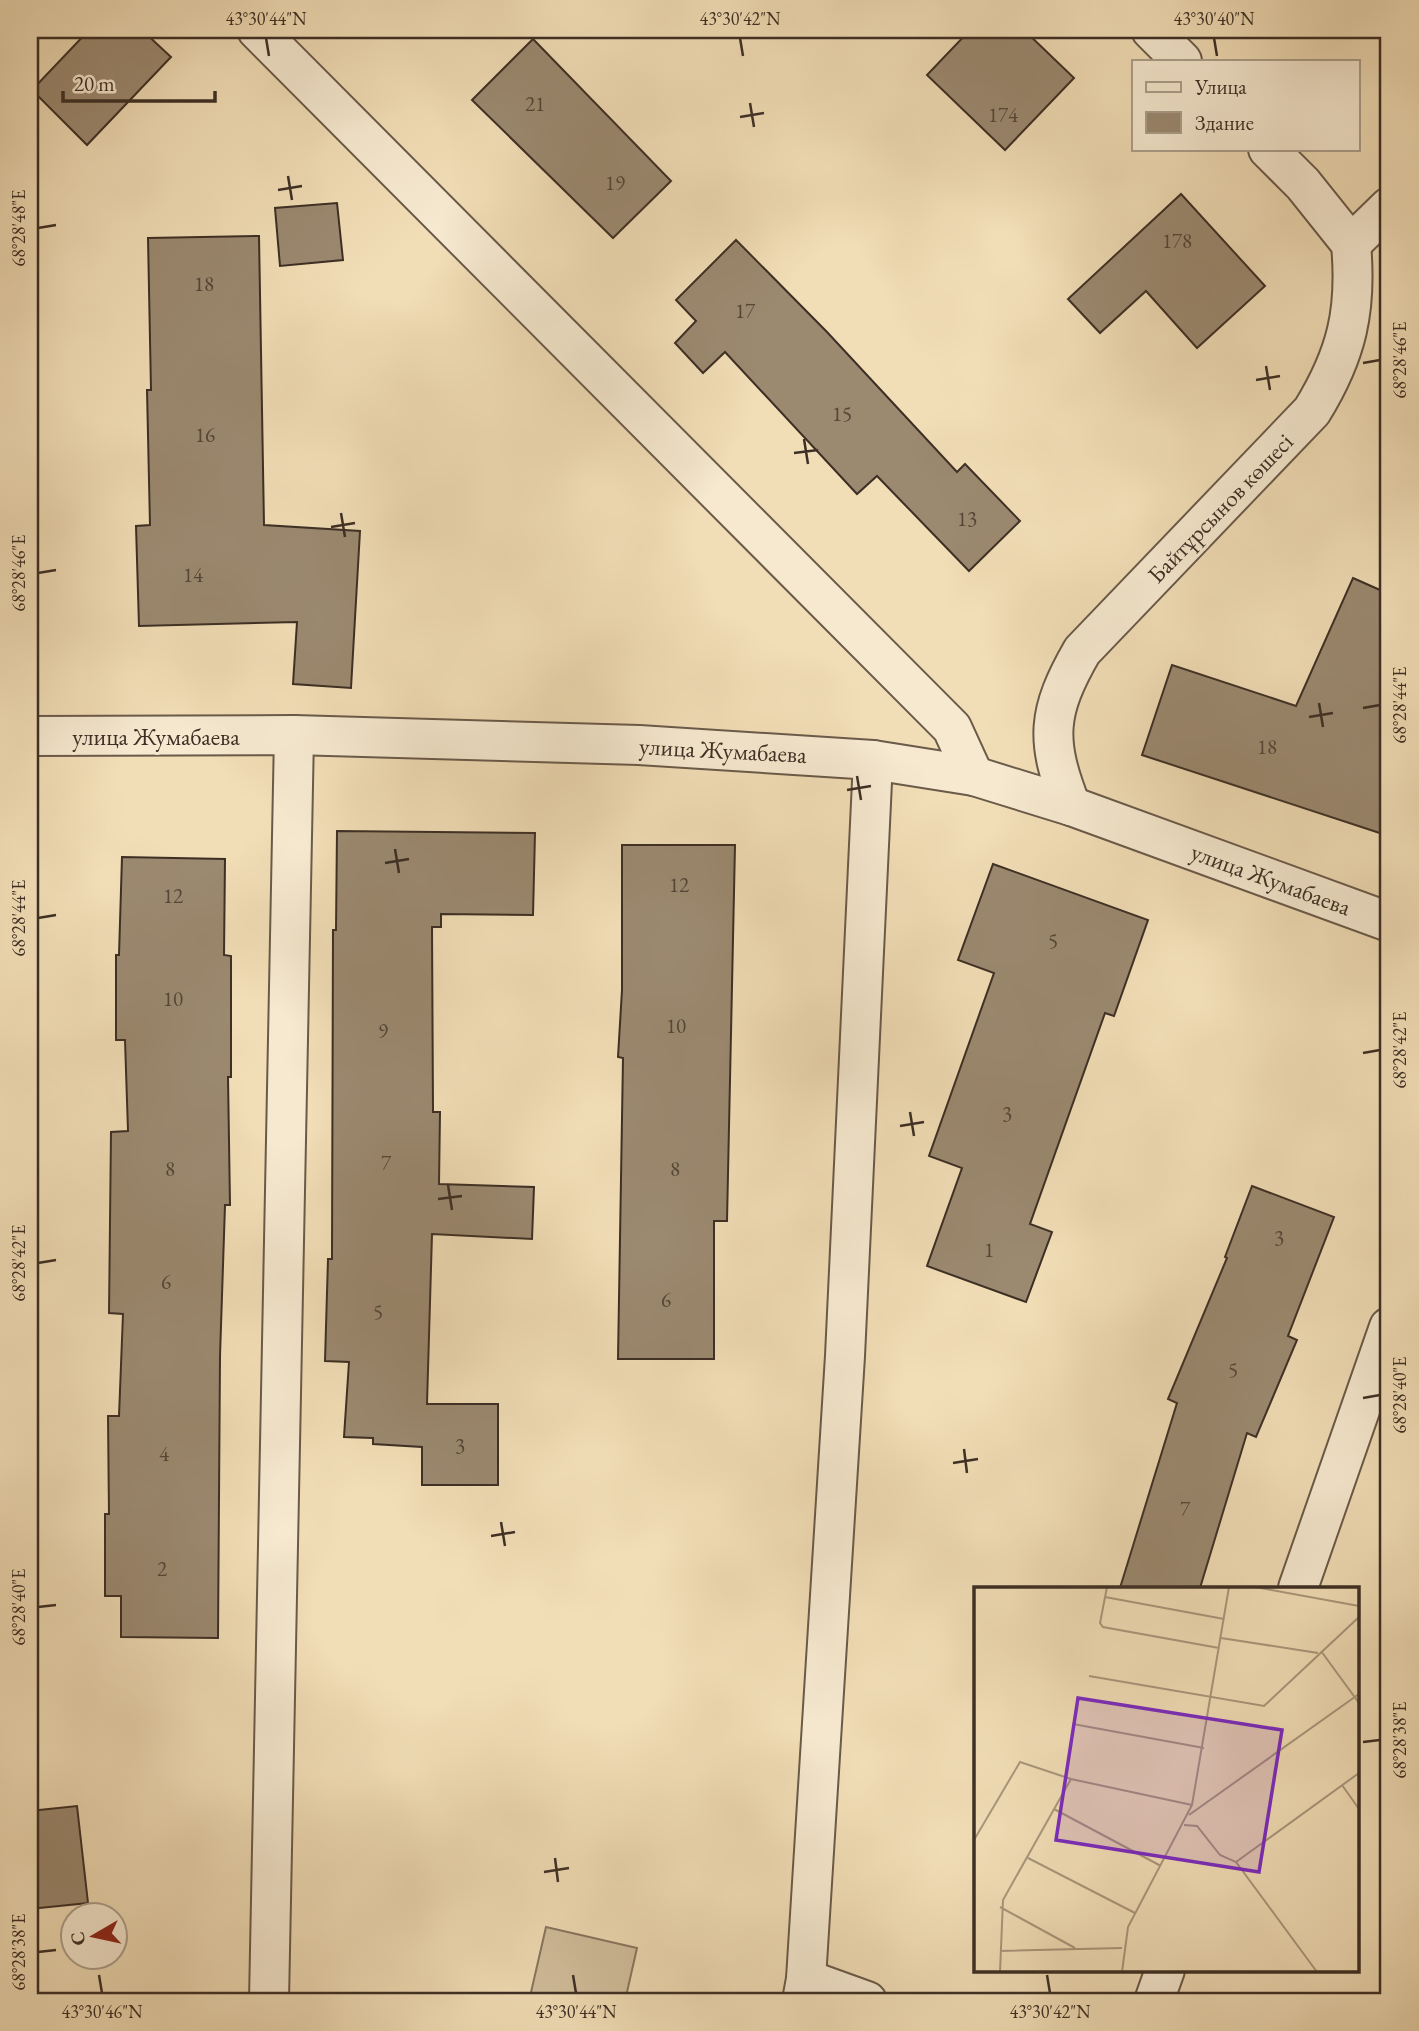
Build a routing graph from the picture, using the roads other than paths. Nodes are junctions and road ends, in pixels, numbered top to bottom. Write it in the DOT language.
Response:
graph roads {
  1 [pos="257,30"];
  2 [pos="1151,30"];
  3 [pos="1181,60"];
  4 [pos="1269,150"];
  5 [pos="1389,207"];
  6 [pos="1351,244"];
  7 [pos="294,735"];
  8 [pos="30,736"];
  9 [pos="873,760"];
  10 [pos="974,776"];
  11 [pos="1071,806"];
  12 [pos="1389,922"];
  13 [pos="1389,1327"];
  14 [pos="1298,1587"];
  15 [pos="1164,1972"];
  16 [pos="804,1990"];
  17 [pos="269,2001"];
  18 [pos="867,2001"];
  19 [pos="1154,2001"];
  1 -- 10 [label="street"];
  2 -- 3 [label="street"];
  4 -- 6 [label="street"];
  5 -- 6 [label="street"];
  6 -- 11 [label="street, Байтұрсынов көшесі"];
  7 -- 8 [label="street, улица Жумабаева"];
  7 -- 9 [label="street, улица Жумабаева"];
  7 -- 17 [label="street"];
  9 -- 10 [label="street, улица Жумабаева"];
  9 -- 16 [label="street"];
  10 -- 11 [label="street, улица Жумабаева"];
  11 -- 12 [label="street, улица Жумабаева"];
  13 -- 14 [label="street"];
  15 -- 19 [label="street"];
  16 -- 18 [label="street"];
}
